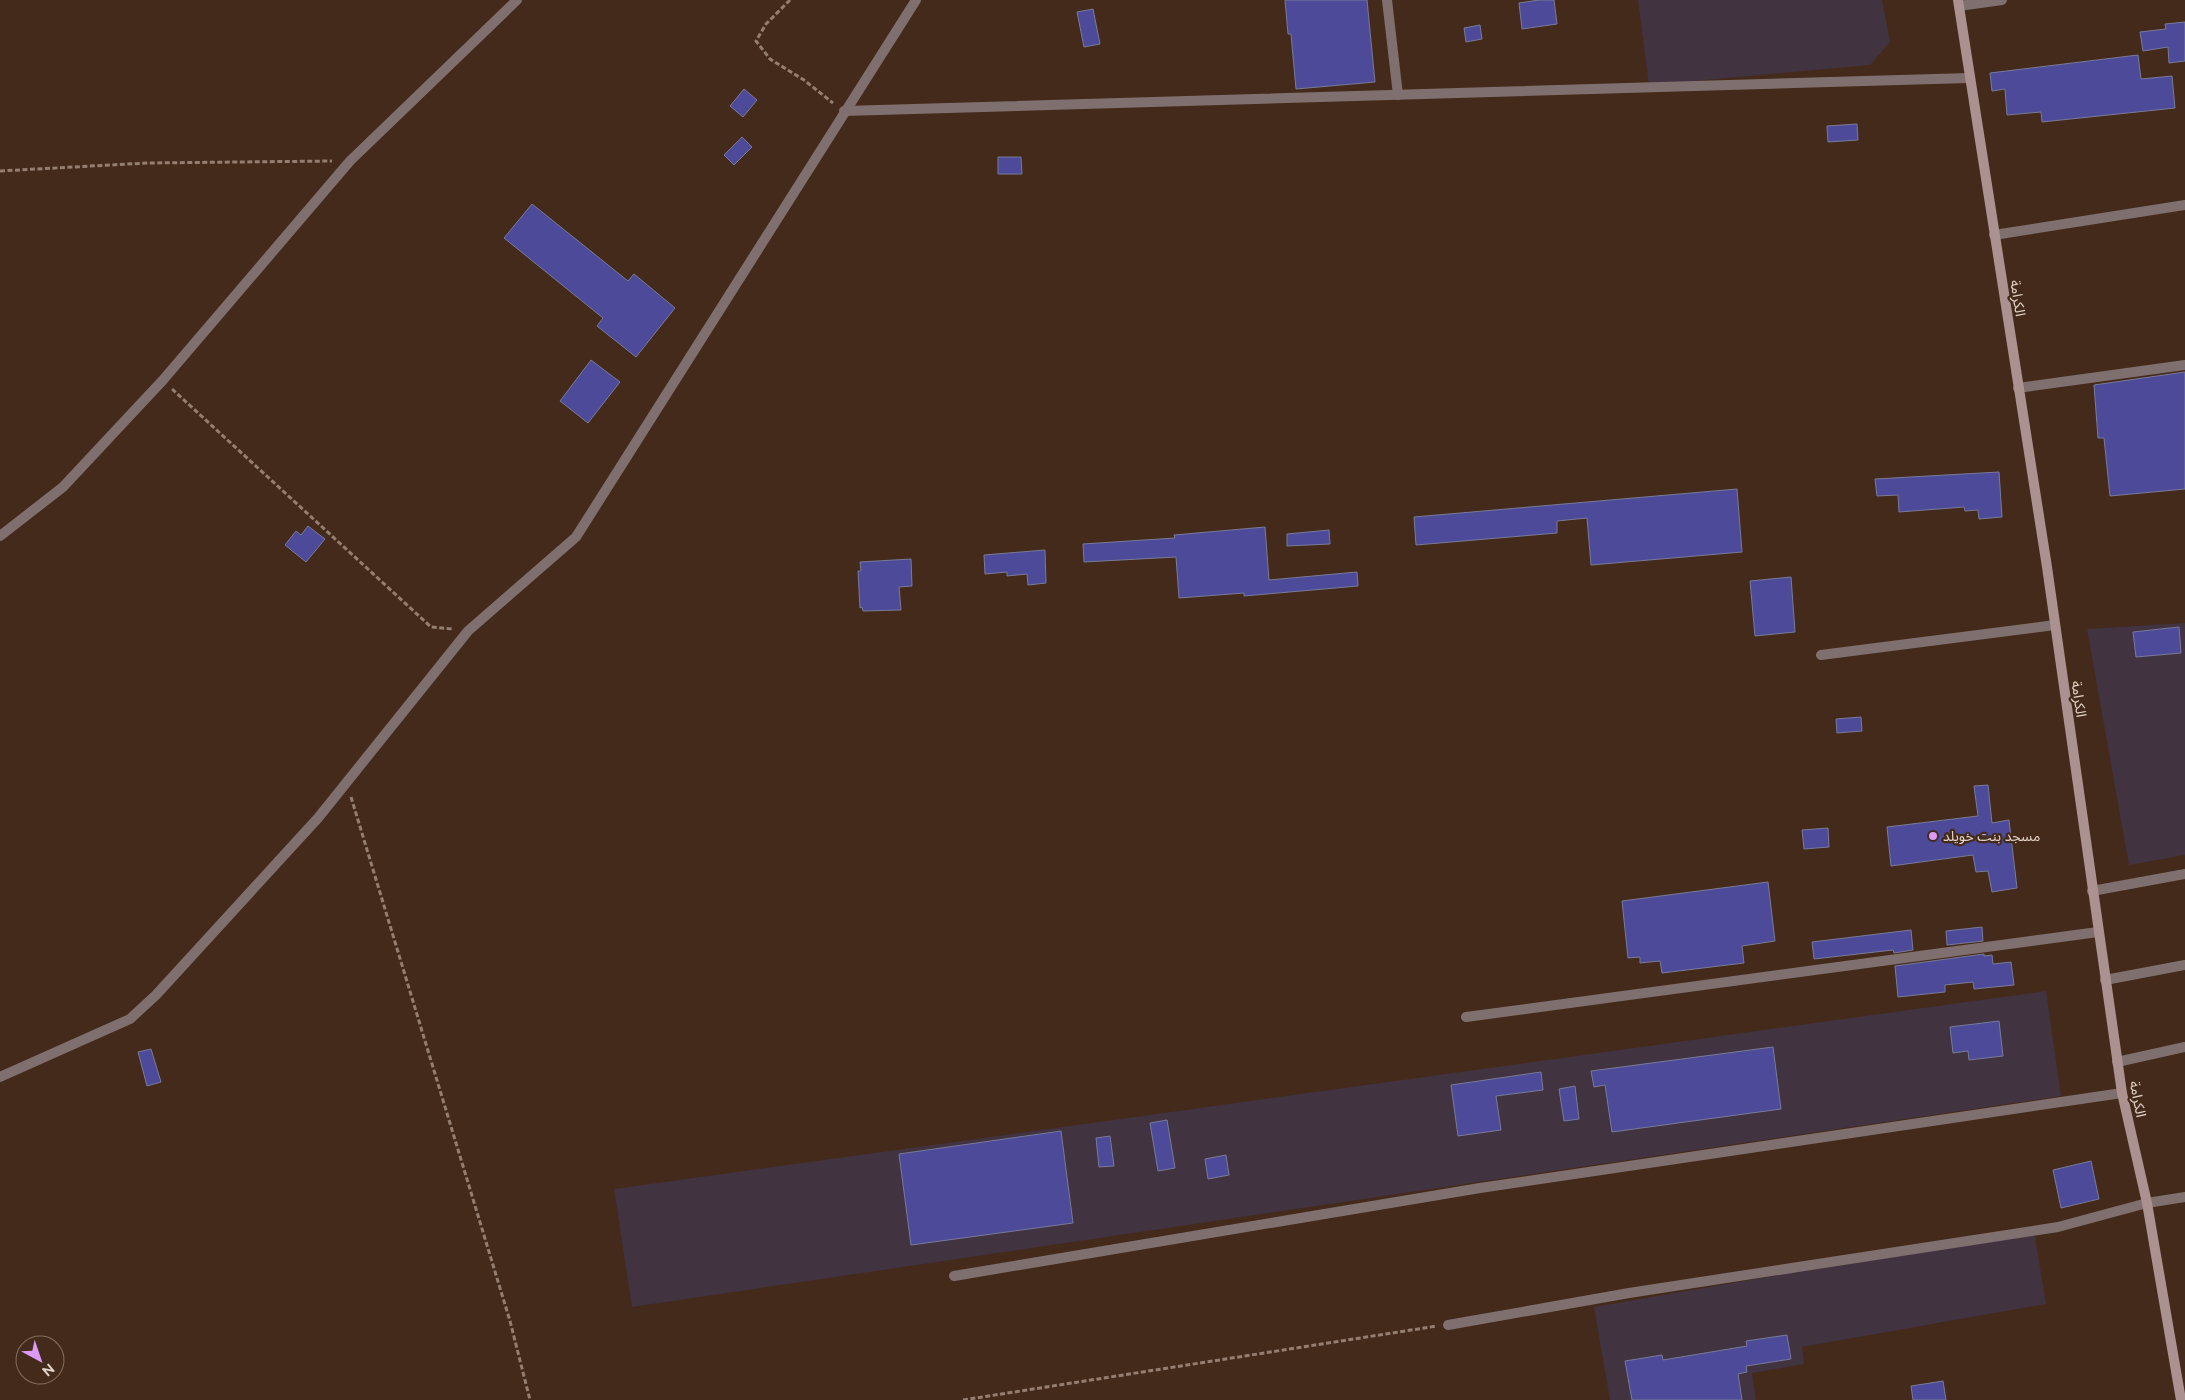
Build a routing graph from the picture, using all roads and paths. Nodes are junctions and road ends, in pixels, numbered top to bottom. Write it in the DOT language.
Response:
graph roads {
  1 [pos="517,0"];
  2 [pos="790,0"];
  3 [pos="916,0"];
  4 [pos="1387,0"];
  5 [pos="2002,0"];
  6 [pos="1958,3"];
  7 [pos="1969,78"];
  8 [pos="1398,95"];
  9 [pos="844,111"];
  10 [pos="350,161"];
  11 [pos="0,171"];
  12 [pos="2185,205"];
  13 [pos="1994,235"];
  14 [pos="2185,365"];
  15 [pos="163,380"];
  16 [pos="2018,388"];
  17 [pos="0,536"];
  18 [pos="2055,625"];
  19 [pos="468,631"];
  20 [pos="1821,655"];
  21 [pos="347,782"];
  22 [pos="2185,874"];
  23 [pos="2092,892"];
  24 [pos="2098,932"];
  25 [pos="2185,965"];
  26 [pos="2105,980"];
  27 [pos="1466,1016"];
  28 [pos="2185,1047"];
  29 [pos="2117,1062"];
  30 [pos="0,1077"];
  31 [pos="2122,1093"];
  32 [pos="2185,1197"];
  33 [pos="2147,1203"];
  34 [pos="954,1276"];
  35 [pos="1448,1324"];
  36 [pos="530,1400"];
  37 [pos="963,1400"];
  38 [pos="2181,1400"];
  1 -- 10 [label="street"];
  2 -- 9 [label="path"];
  3 -- 9 [label="street"];
  4 -- 8 [label="street"];
  5 -- 6 [label="street"];
  6 -- 7 [label="main road, الكرامة"];
  7 -- 8 [label="street"];
  7 -- 13 [label="main road, الكرامة"];
  8 -- 9 [label="street"];
  9 -- 19 [label="street"];
  10 -- 11 [label="path"];
  10 -- 15 [label="street"];
  12 -- 13 [label="street"];
  13 -- 16 [label="main road, الكرامة"];
  14 -- 16 [label="street"];
  15 -- 17 [label="street"];
  15 -- 19 [label="path"];
  16 -- 18 [label="main road, الكرامة"];
  18 -- 20 [label="street"];
  18 -- 23 [label="main road, الكرامة"];
  19 -- 21 [label="street"];
  21 -- 30 [label="street"];
  21 -- 36 [label="path"];
  22 -- 23 [label="street"];
  23 -- 24 [label="main road, الكرامة"];
  24 -- 26 [label="main road, الكرامة"];
  24 -- 27 [label="street"];
  25 -- 26 [label="street"];
  26 -- 29 [label="main road, الكرامة"];
  28 -- 29 [label="street"];
  29 -- 31 [label="main road, الكرامة"];
  31 -- 33 [label="main road, الكرامة"];
  31 -- 34 [label="street"];
  32 -- 33 [label="street"];
  33 -- 35 [label="street"];
  33 -- 38 [label="main road, الكرامة"];
  35 -- 37 [label="path"];
}
